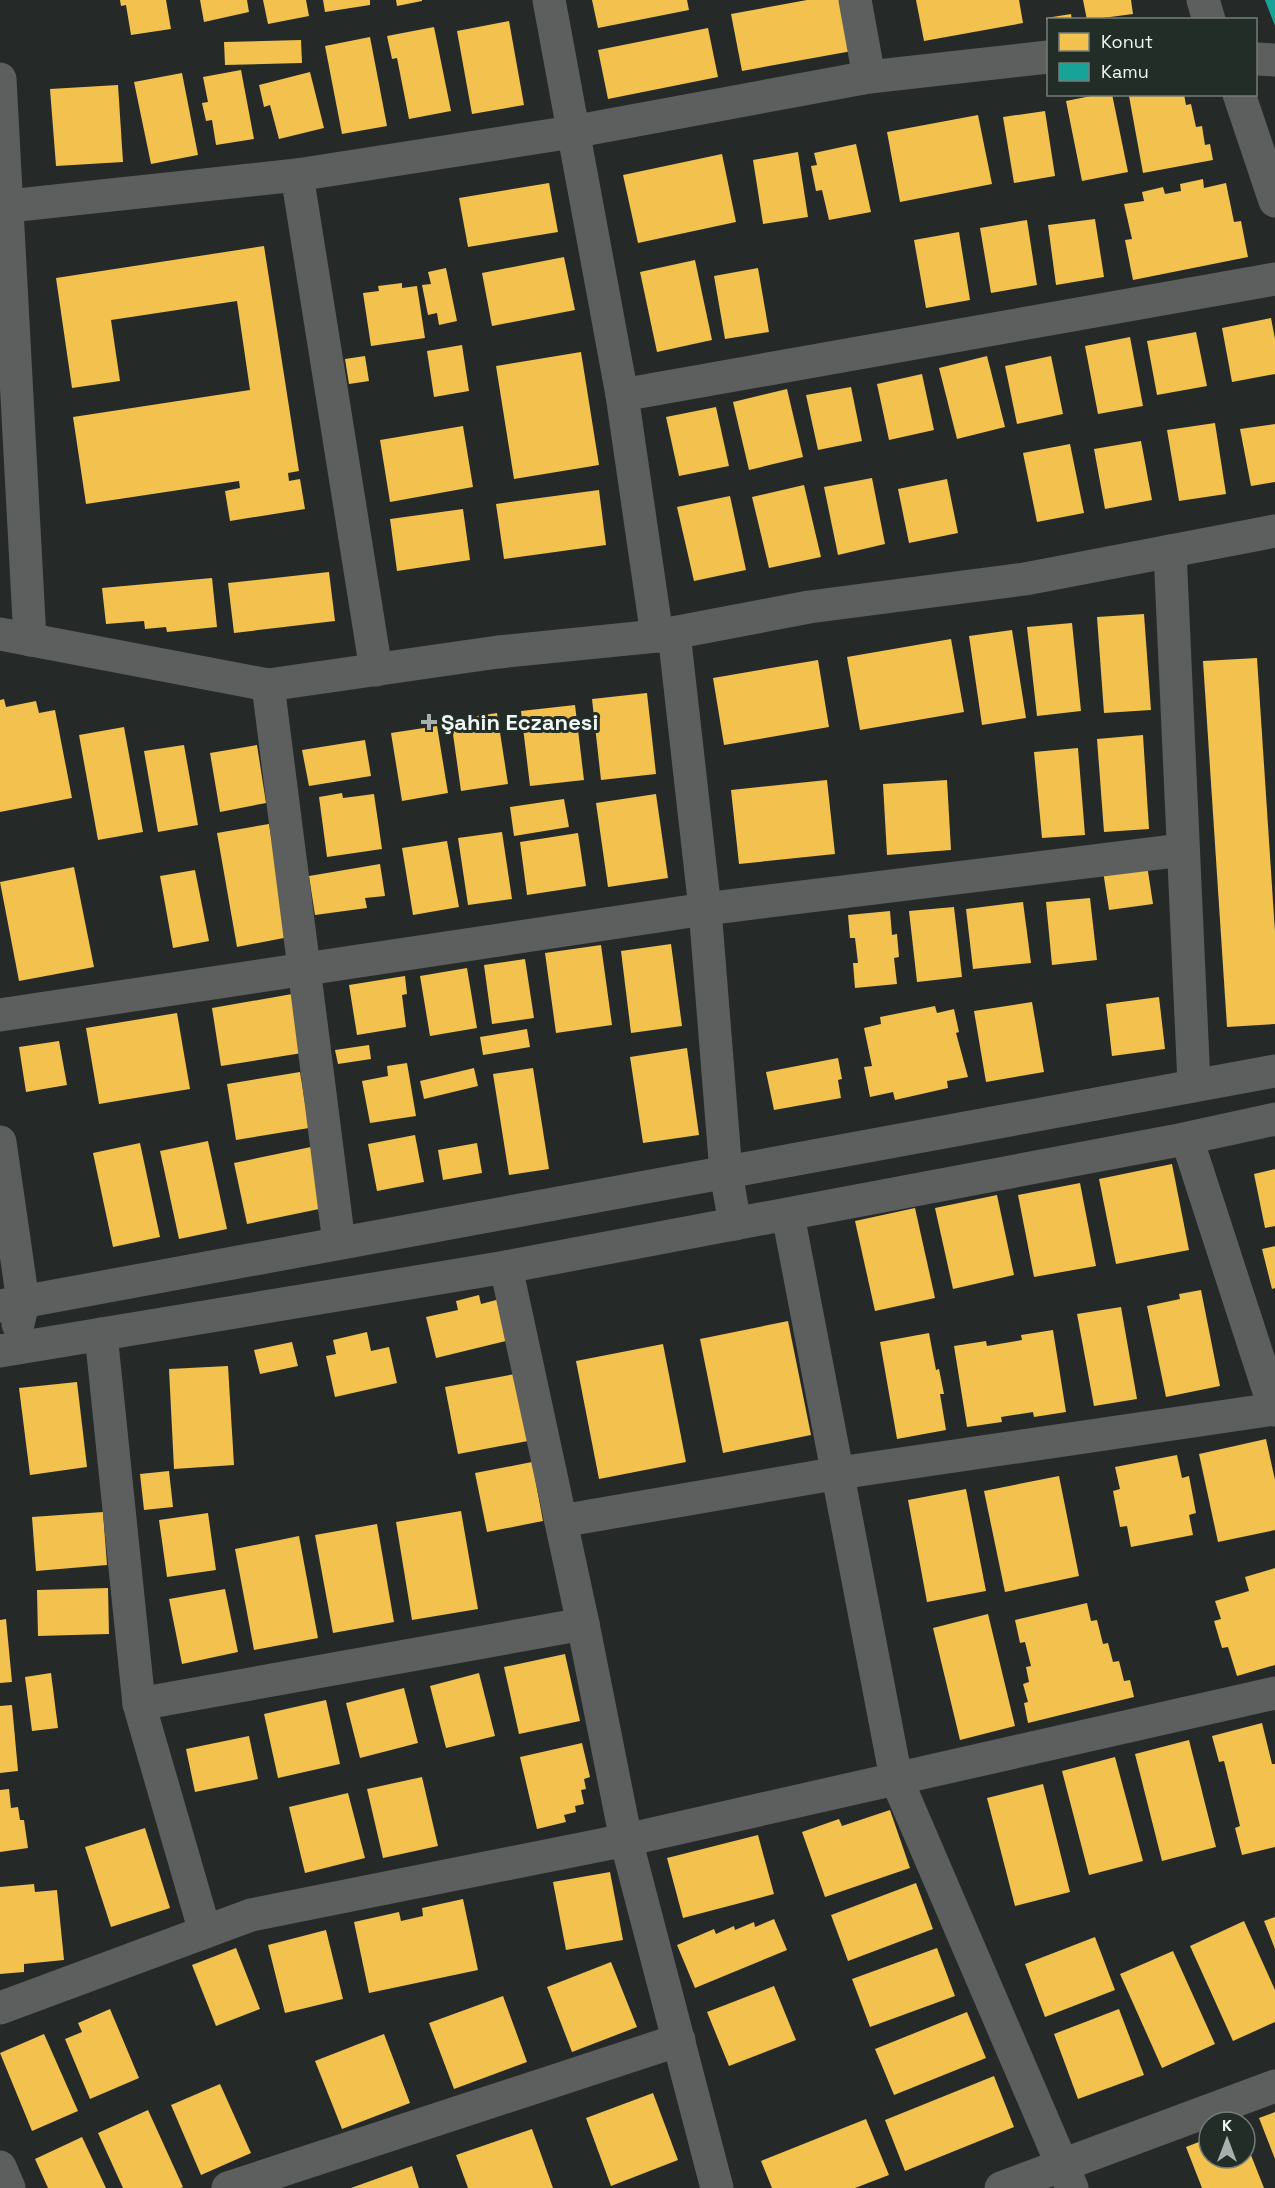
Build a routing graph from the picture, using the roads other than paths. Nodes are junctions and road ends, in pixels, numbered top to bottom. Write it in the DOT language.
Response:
graph roads {
  1 [pos="549,0"];
  2 [pos="855,0"];
  3 [pos="1203,0"];
  4 [pos="1208,18"];
  5 [pos="1047,57"];
  6 [pos="1257,59"];
  7 [pos="1275,60"];
  8 [pos="869,77"];
  9 [pos="0,79"];
  10 [pos="1240,96"];
  11 [pos="572,132"];
  12 [pos="297,175"];
  13 [pos="1275,201"];
  14 [pos="9,206"];
  15 [pos="1275,279"];
  16 [pos="622,395"];
  17 [pos="1275,531"];
  18 [pos="1170,551"];
  19 [pos="666,634"];
  20 [pos="15,637"];
  21 [pos="376,670"];
  22 [pos="268,685"];
  23 [pos="1182,850"];
  24 [pos="705,909"];
  25 [pos="305,970"];
  26 [pos="0,1015"];
  27 [pos="1275,1071"];
  28 [pos="1194,1084"];
  29 [pos="1275,1119"];
  30 [pos="1187,1138"];
  31 [pos="0,1142"];
  32 [pos="726,1173"];
  33 [pos="788,1215"];
  34 [pos="735,1224"];
  35 [pos="339,1243"];
  36 [pos="506,1267"];
  37 [pos="11,1304"];
  38 [pos="101,1334"];
  39 [pos="6,1350"];
  40 [pos="1275,1410"];
  41 [pos="839,1473"];
  42 [pos="561,1521"];
  43 [pos="583,1624"];
  44 [pos="1275,1693"];
  45 [pos="139,1704"];
  46 [pos="896,1778"];
  47 [pos="626,1840"];
  48 [pos="205,1932"];
  49 [pos="0,2008"];
  50 [pos="679,2040"];
  51 [pos="1275,2086"];
  52 [pos="0,2167"];
  53 [pos="1067,2176"];
  54 [pos="9,2188"];
  55 [pos="228,2188"];
  56 [pos="717,2188"];
  57 [pos="1001,2188"];
  1 -- 11 [label="street"];
  2 -- 8 [label="street"];
  3 -- 4 [label="street"];
  5 -- 8 [label="street"];
  6 -- 7 [label="street"];
  8 -- 11 [label="street"];
  9 -- 14 [label="street"];
  10 -- 13 [label="street"];
  11 -- 12 [label="street"];
  11 -- 16 [label="street"];
  12 -- 14 [label="street"];
  12 -- 21 [label="street"];
  14 -- 20 [label="street"];
  15 -- 16 [label="street"];
  16 -- 19 [label="street"];
  17 -- 18 [label="street"];
  18 -- 19 [label="street"];
  18 -- 23 [label="street"];
  19 -- 21 [label="street"];
  19 -- 24 [label="street"];
  20 -- 22 [label="street"];
  21 -- 22 [label="street"];
  22 -- 25 [label="street"];
  23 -- 24 [label="street"];
  23 -- 28 [label="street"];
  24 -- 25 [label="street"];
  24 -- 32 [label="street"];
  25 -- 26 [label="street"];
  25 -- 35 [label="street"];
  27 -- 28 [label="street"];
  28 -- 32 [label="street"];
  29 -- 30 [label="street"];
  30 -- 33 [label="street"];
  30 -- 40 [label="street"];
  31 -- 37 [label="street"];
  32 -- 34 [label="street"];
  32 -- 35 [label="street"];
  33 -- 34 [label="street"];
  33 -- 41 [label="street"];
  34 -- 36 [label="street"];
  35 -- 37 [label="street"];
  36 -- 38 [label="street"];
  36 -- 42 [label="street"];
  37 -- 39 [label="street"];
  38 -- 39 [label="street"];
  38 -- 45 [label="street"];
  40 -- 41 [label="street"];
  41 -- 42 [label="street"];
  41 -- 46 [label="street"];
  42 -- 43 [label="street"];
  43 -- 45 [label="street"];
  43 -- 47 [label="street"];
  44 -- 46 [label="street"];
  45 -- 48 [label="street"];
  46 -- 47 [label="street"];
  46 -- 53 [label="street"];
  47 -- 48 [label="street"];
  47 -- 50 [label="street"];
  48 -- 49 [label="street"];
  50 -- 55 [label="street"];
  50 -- 56 [label="street"];
  51 -- 53 [label="street"];
  52 -- 54 [label="street"];
  53 -- 57 [label="street"];
}
